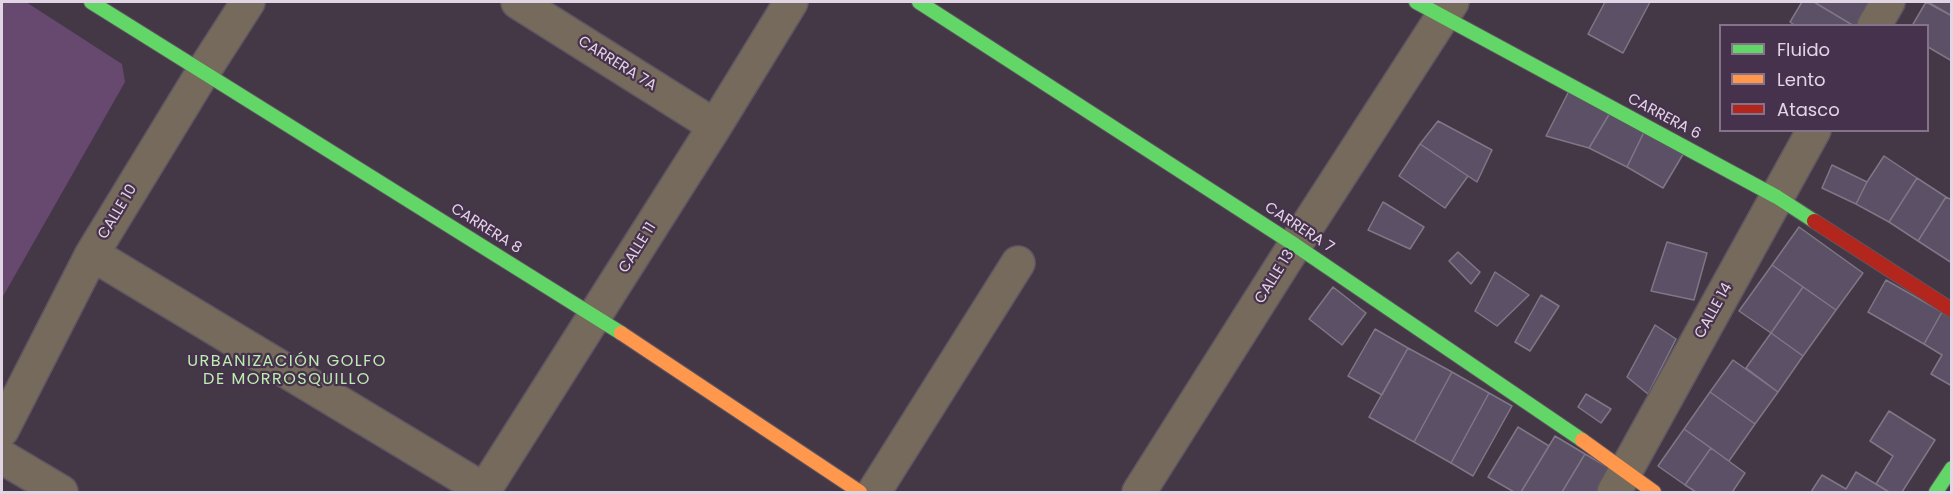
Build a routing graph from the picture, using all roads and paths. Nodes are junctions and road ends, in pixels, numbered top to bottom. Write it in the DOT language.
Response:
graph roads {
  1 [pos="91,2"];
  2 [pos="248,2"];
  3 [pos="518,2"];
  4 [pos="791,2"];
  5 [pos="919,2"];
  6 [pos="1888,2"];
  7 [pos="1437,7"];
  8 [pos="1875,24"];
  9 [pos="203,72"];
  10 [pos="715,126"];
  11 [pos="1813,132"];
  12 [pos="1777,196"];
  13 [pos="1295,244"];
  14 [pos="92,254"];
  15 [pos="1018,263"];
  16 [pos="1952,310"];
  17 [pos="596,316"];
  18 [pos="2,430"];
  19 [pos="2,457"];
  20 [pos="1952,468"];
  21 [pos="1620,481"];
  22 [pos="483,491"];
  23 [pos="61,492"];
  24 [pos="860,492"];
  25 [pos="874,492"];
  26 [pos="1139,492"];
  27 [pos="1654,492"];
  28 [pos="1936,492"];
  1 -- 9 [label="street, CARRERA 8"];
  2 -- 9 [label="street, CALLE 10"];
  3 -- 10 [label="street, CARRERA 7A"];
  4 -- 10 [label="street, CALLE 11"];
  5 -- 13 [label="street, CARRERA 7"];
  6 -- 8 [label="street"];
  7 -- 12 [label="street, CARRERA 6"];
  7 -- 13 [label="street, CALLE 13"];
  9 -- 14 [label="street, CALLE 10"];
  9 -- 17 [label="street, CARRERA 8"];
  10 -- 17 [label="street, CALLE 11"];
  11 -- 12 [label="street, CALLE 14"];
  12 -- 16 [label="street, CARRERA 6"];
  12 -- 21 [label="street, CALLE 14"];
  13 -- 21 [label="street, CARRERA 7"];
  13 -- 26 [label="street, CALLE 13"];
  14 -- 18 [label="street, CALLE 10"];
  14 -- 22 [label="street"];
  15 -- 25 [label="street"];
  17 -- 22 [label="street, CALLE 11"];
  17 -- 24 [label="street, CARRERA 8"];
  19 -- 23 [label="street"];
  20 -- 28 [label="street"];
  21 -- 27 [label="street, CARRERA 7"];
}
